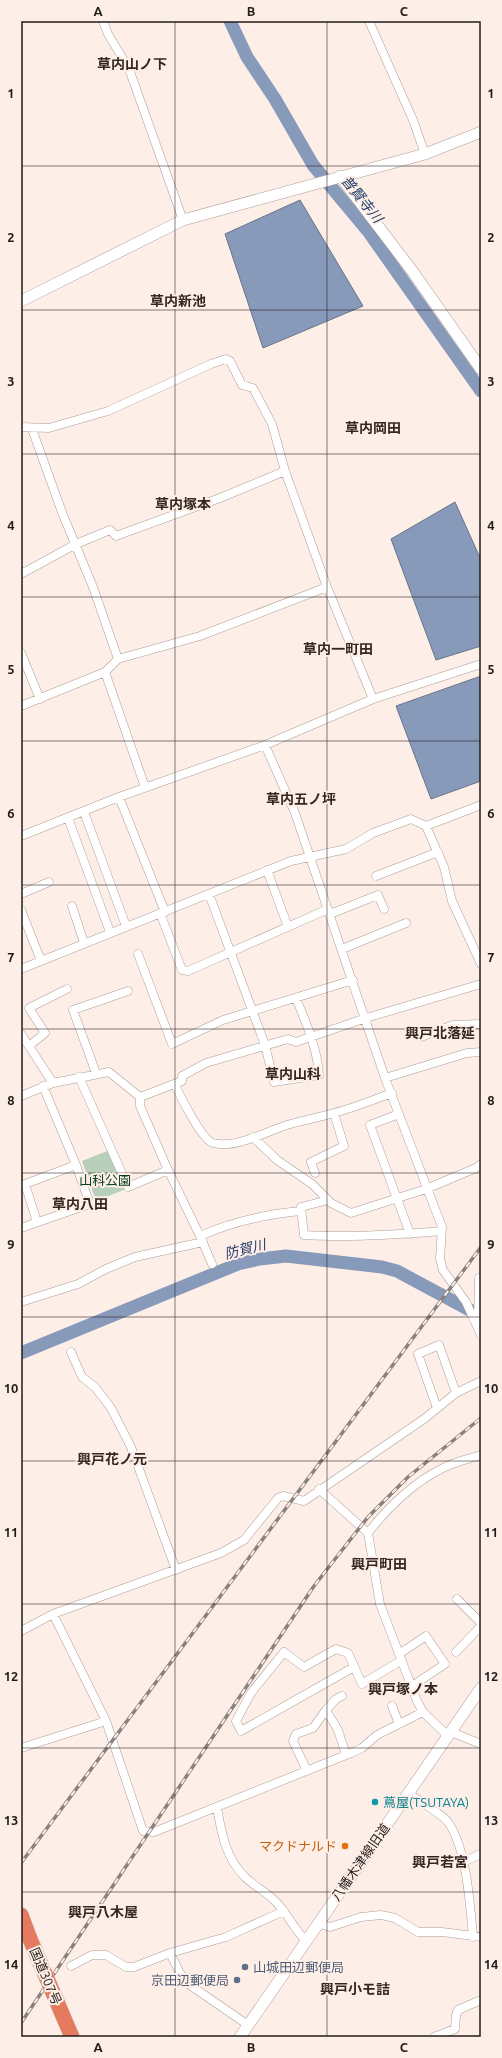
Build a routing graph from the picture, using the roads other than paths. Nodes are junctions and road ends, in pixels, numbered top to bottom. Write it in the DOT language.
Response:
graph roads {
  1 [pos="103,21"];
  2 [pos="368,21"];
  3 [pos="481,132"];
  4 [pos="425,154"];
  5 [pos="336,177"];
  6 [pos="183,220"];
  7 [pos="21,300"];
  8 [pos="481,369"];
  9 [pos="21,427"];
  10 [pos="32,429"];
  11 [pos="285,471"];
  12 [pos="76,544"];
  13 [pos="21,574"];
  14 [pos="327,587"];
  15 [pos="21,653"];
  16 [pos="118,659"];
  17 [pos="481,664"];
  18 [pos="104,672"];
  19 [pos="40,699"];
  20 [pos="373,699"];
  21 [pos="21,706"];
  22 [pos="265,745"];
  23 [pos="145,787"];
  24 [pos="119,797"];
  25 [pos="481,805"];
  26 [pos="84,812"];
  27 [pos="68,818"];
  28 [pos="426,826"];
  29 [pos="21,836"];
  30 [pos="438,852"];
  31 [pos="310,856"];
  32 [pos="267,870"];
  33 [pos="376,876"];
  34 [pos="49,882"];
  35 [pos="21,894"];
  36 [pos="209,894"];
  37 [pos="72,906"];
  38 [pos="384,909"];
  39 [pos="21,910"];
  40 [pos="329,912"];
  41 [pos="162,913"];
  42 [pos="406,924"];
  43 [pos="126,926"];
  44 [pos="288,927"];
  45 [pos="110,932"];
  46 [pos="84,943"];
  47 [pos="342,949"];
  48 [pos="231,952"];
  49 [pos="138,954"];
  50 [pos="479,956"];
  51 [pos="41,961"];
  52 [pos="481,964"];
  53 [pos="21,969"];
  54 [pos="353,980"];
  55 [pos="481,984"];
  56 [pos="67,989"];
  57 [pos="128,991"];
  58 [pos="296,998"];
  59 [pos="252,1012"];
  60 [pos="366,1018"];
  61 [pos="481,1024"];
  62 [pos="21,1034"];
  63 [pos="312,1036"];
  64 [pos="422,1037"];
  65 [pos="265,1045"];
  66 [pos="29,1046"];
  67 [pos="481,1052"];
  68 [pos="96,1073"];
  69 [pos="79,1077"];
  70 [pos="385,1078"];
  71 [pos="53,1083"];
  72 [pos="175,1085"];
  73 [pos="43,1086"];
  74 [pos="392,1093"];
  75 [pos="21,1096"];
  76 [pos="140,1097"];
  77 [pos="334,1113"];
  78 [pos="399,1114"];
  79 [pos="253,1137"];
  80 [pos="76,1164"];
  81 [pos="481,1164"];
  82 [pos="168,1170"];
  83 [pos="315,1173"];
  84 [pos="426,1189"];
  85 [pos="398,1198"];
  86 [pos="328,1200"];
  87 [pos="301,1212"];
  88 [pos="37,1222"];
  89 [pos="21,1228"];
  90 [pos="442,1230"];
  91 [pos="410,1234"];
  92 [pos="202,1239"];
  93 [pos="212,1264"];
  94 [pos="481,1278"];
  95 [pos="21,1302"];
  96 [pos="478,1327"];
  97 [pos="481,1335"];
  98 [pos="71,1352"];
  99 [pos="481,1381"];
  100 [pos="456,1392"];
  101 [pos="437,1408"];
  102 [pos="481,1454"];
  103 [pos="319,1489"];
  104 [pos="368,1533"];
  105 [pos="176,1570"];
  106 [pos="456,1599"];
  107 [pos="53,1614"];
  108 [pos="481,1624"];
  109 [pos="21,1631"];
  110 [pos="456,1652"];
  111 [pos="400,1657"];
  112 [pos="354,1666"];
  113 [pos="412,1686"];
  114 [pos="481,1688"];
  115 [pos="342,1696"];
  116 [pos="392,1706"];
  117 [pos="326,1710"];
  118 [pos="423,1712"];
  119 [pos="106,1721"];
  120 [pos="399,1724"];
  121 [pos="449,1734"];
  122 [pos="481,1744"];
  123 [pos="21,1748"];
  124 [pos="346,1756"];
  125 [pos="308,1771"];
  126 [pos="408,1793"];
  127 [pos="217,1807"];
  128 [pos="481,1854"];
  129 [pos="462,1862"];
  130 [pos="284,1910"];
  131 [pos="21,1916"];
  132 [pos="318,1923"];
  133 [pos="477,1937"];
  134 [pos="26,1941"];
  135 [pos="306,1941"];
  136 [pos="170,1953"];
  137 [pos="71,1966"];
  138 [pos="481,2000"];
  139 [pos="248,2025"];
  140 [pos="72,2037"];
  141 [pos="240,2037"];
  142 [pos="434,2037"];
  1 -- 6 [label="street"];
  2 -- 4 [label="street"];
  3 -- 4 [label="street"];
  4 -- 5 [label="street"];
  5 -- 6 [label="street"];
  5 -- 8 [label="street"];
  6 -- 7 [label="street"];
  9 -- 10 [label="street"];
  10 -- 11 [label="street"];
  10 -- 12 [label="street"];
  11 -- 12 [label="street"];
  11 -- 14 [label="street"];
  12 -- 13 [label="street"];
  12 -- 16 [label="street"];
  14 -- 16 [label="street"];
  14 -- 20 [label="street"];
  15 -- 19 [label="street"];
  16 -- 18 [label="street"];
  17 -- 20 [label="street"];
  18 -- 19 [label="street"];
  18 -- 23 [label="street"];
  19 -- 21 [label="street"];
  20 -- 22 [label="street"];
  22 -- 23 [label="street"];
  22 -- 31 [label="street"];
  23 -- 24 [label="street"];
  24 -- 26 [label="street"];
  24 -- 41 [label="street"];
  25 -- 28 [label="street"];
  26 -- 27 [label="street"];
  26 -- 43 [label="street"];
  27 -- 29 [label="street"];
  27 -- 45 [label="street"];
  28 -- 30 [label="street"];
  28 -- 31 [label="street"];
  30 -- 33 [label="street"];
  30 -- 50 [label="street"];
  31 -- 32 [label="street"];
  31 -- 40 [label="street"];
  32 -- 36 [label="street"];
  32 -- 44 [label="street"];
  34 -- 35 [label="street"];
  36 -- 41 [label="street"];
  36 -- 48 [label="street"];
  37 -- 46 [label="street"];
  38 -- 40 [label="street"];
  39 -- 51 [label="street"];
  40 -- 44 [label="street"];
  40 -- 47 [label="street"];
  41 -- 43 [label="street"];
  41 -- 48 [label="street"];
  42 -- 47 [label="street"];
  43 -- 45 [label="street"];
  44 -- 48 [label="street"];
  45 -- 46 [label="street"];
  46 -- 51 [label="street"];
  47 -- 54 [label="street"];
  48 -- 59 [label="street"];
  49 -- 59 [label="street"];
  50 -- 52 [label="street"];
  51 -- 53 [label="street"];
  54 -- 58 [label="street"];
  54 -- 60 [label="street"];
  55 -- 60 [label="street"];
  56 -- 66 [label="street"];
  57 -- 68 [label="street"];
  58 -- 59 [label="street"];
  58 -- 63 [label="street"];
  59 -- 65 [label="street"];
  60 -- 63 [label="street"];
  60 -- 70 [label="street"];
  61 -- 64 [label="street"];
  62 -- 66 [label="street"];
  63 -- 65 [label="street"];
  63 -- 65 [label="street"];
  65 -- 72 [label="street"];
  66 -- 71 [label="street"];
  67 -- 70 [label="street"];
  68 -- 69 [label="street"];
  68 -- 76 [label="street"];
  69 -- 71 [label="street"];
  69 -- 82 [label="street"];
  70 -- 74 [label="street"];
  71 -- 73 [label="street"];
  72 -- 76 [label="street"];
  72 -- 79 [label="street"];
  73 -- 75 [label="street"];
  73 -- 80 [label="street"];
  74 -- 77 [label="street"];
  74 -- 78 [label="street"];
  76 -- 82 [label="street"];
  77 -- 79 [label="street"];
  77 -- 83 [label="street"];
  78 -- 84 [label="street"];
  78 -- 85 [label="street"];
  79 -- 86 [label="street"];
  80 -- 88 [label="street"];
  80 -- 88 [label="street"];
  81 -- 84 [label="street"];
  82 -- 92 [label="street"];
  84 -- 85 [label="street"];
  84 -- 90 [label="street"];
  85 -- 86 [label="street"];
  85 -- 91 [label="street"];
  86 -- 87 [label="street"];
  87 -- 91 [label="street"];
  87 -- 92 [label="street"];
  88 -- 89 [label="street"];
  90 -- 91 [label="street"];
  90 -- 96 [label="street"];
  92 -- 93 [label="street"];
  92 -- 95 [label="street"];
  94 -- 96 [label="street"];
  96 -- 97 [label="street"];
  98 -- 105 [label="street"];
  99 -- 100 [label="street"];
  100 -- 101 [label="street"];
  100 -- 101 [label="street"];
  101 -- 103 [label="street"];
  102 -- 104 [label="street"];
  103 -- 104 [label="street"];
  103 -- 105 [label="street"];
  104 -- 111 [label="street"];
  105 -- 107 [label="street"];
  106 -- 108 [label="street"];
  107 -- 109 [label="street"];
  107 -- 119 [label="street"];
  108 -- 110 [label="street"];
  111 -- 112 [label="street"];
  111 -- 113 [label="street"];
  111 -- 113 [label="street"];
  112 -- 112 [label="street"];
  113 -- 118 [label="street"];
  114 -- 121 [label="street, 八幡木津線旧道"];
  115 -- 117 [label="street"];
  116 -- 120 [label="street"];
  117 -- 124 [label="street"];
  117 -- 125 [label="street"];
  118 -- 120 [label="street"];
  118 -- 121 [label="street"];
  119 -- 123 [label="street"];
  119 -- 127 [label="street"];
  120 -- 124 [label="street"];
  121 -- 122 [label="street"];
  121 -- 126 [label="street, 八幡木津線旧道"];
  124 -- 125 [label="street"];
  125 -- 127 [label="street"];
  126 -- 129 [label="street"];
  126 -- 132 [label="street, 八幡木津線旧道"];
  127 -- 130 [label="street"];
  128 -- 129 [label="street"];
  129 -- 133 [label="street"];
  130 -- 135 [label="street"];
  130 -- 136 [label="street"];
  131 -- 134 [label="highway, 国道307号"];
  132 -- 133 [label="street"];
  132 -- 135 [label="street, 八幡木津線旧道"];
  134 -- 140 [label="highway, 国道307号, bridge"];
  135 -- 139 [label="street, 八幡木津線旧道"];
  136 -- 137 [label="street"];
  136 -- 139 [label="street"];
  138 -- 142 [label="street"];
  139 -- 141 [label="street, 八幡木津線旧道"];
}
